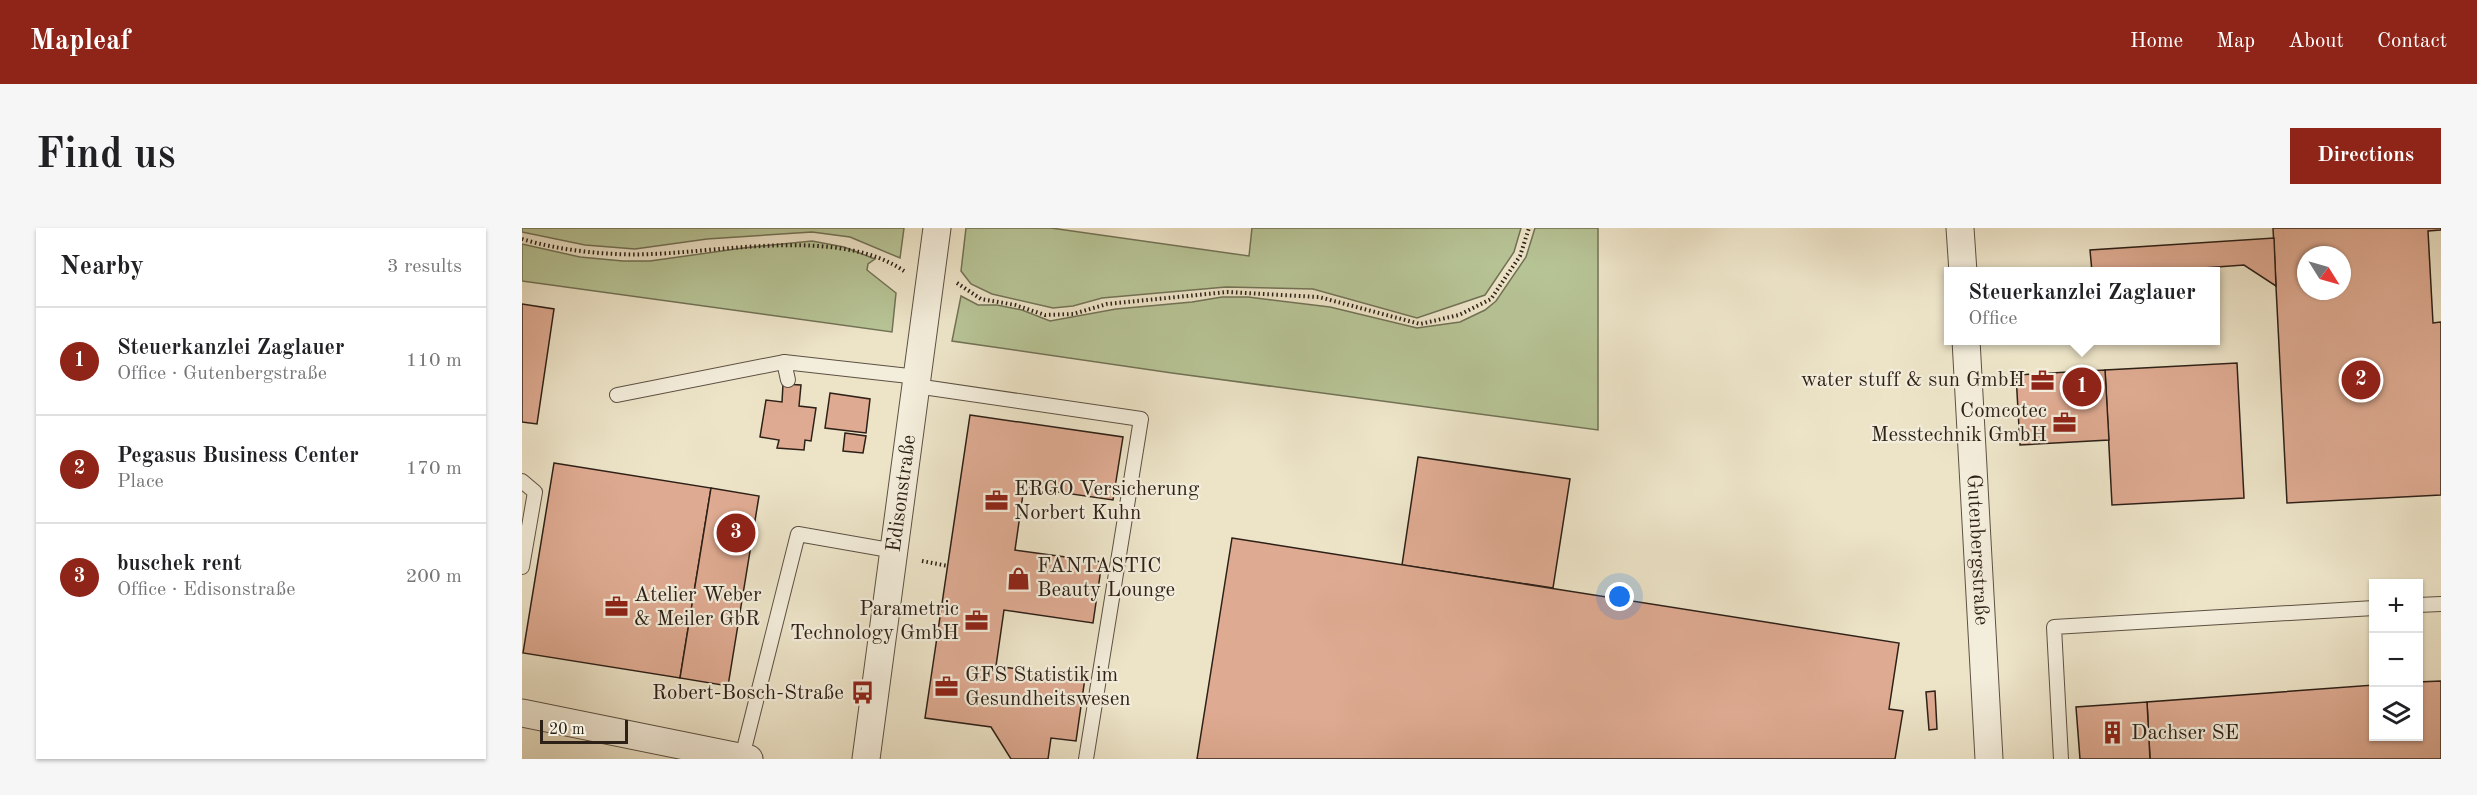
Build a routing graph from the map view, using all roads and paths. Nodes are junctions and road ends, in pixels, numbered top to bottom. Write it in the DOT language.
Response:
graph roads {
  1 [pos="937,228"];
  2 [pos="1529,228"];
  3 [pos="1960,228"];
  4 [pos="522,239"];
  5 [pos="765,240"];
  6 [pos="857,245"];
  7 [pos="1963,267"];
  8 [pos="931,277"];
  9 [pos="1966,345"];
  10 [pos="784,362"];
  11 [pos="788,380"];
  12 [pos="917,382"];
  13 [pos="617,395"];
  14 [pos="522,481"];
  15 [pos="895,551"];
  16 [pos="922,561"];
  17 [pos="948,566"];
  18 [pos="522,567"];
  19 [pos="2441,604"];
  20 [pos="2423,605"];
  21 [pos="2369,608"];
  22 [pos="522,713"];
  23 [pos="745,758"];
  24 [pos="866,759"];
  25 [pos="1086,759"];
  26 [pos="1989,759"];
  27 [pos="2061,759"];
  1 -- 8 [label="street, Edisonstraße"];
  2 -- 8 [label="path"];
  3 -- 7 [label="street"];
  4 -- 5 [label="path"];
  6 -- 8 [label="path"];
  8 -- 12 [label="street, Edisonstraße"];
  9 -- 26 [label="street, Gutenbergstraße"];
  10 -- 11 [label="lane"];
  10 -- 12 [label="lane"];
  10 -- 13 [label="lane"];
  12 -- 15 [label="street, Edisonstraße"];
  12 -- 25 [label="lane"];
  14 -- 18 [label="lane"];
  15 -- 23 [label="lane"];
  15 -- 24 [label="street, Edisonstraße"];
  16 -- 17 [label="path"];
  19 -- 20 [label="lane"];
  21 -- 27 [label="lane"];
  22 -- 23 [label="street"];
}
